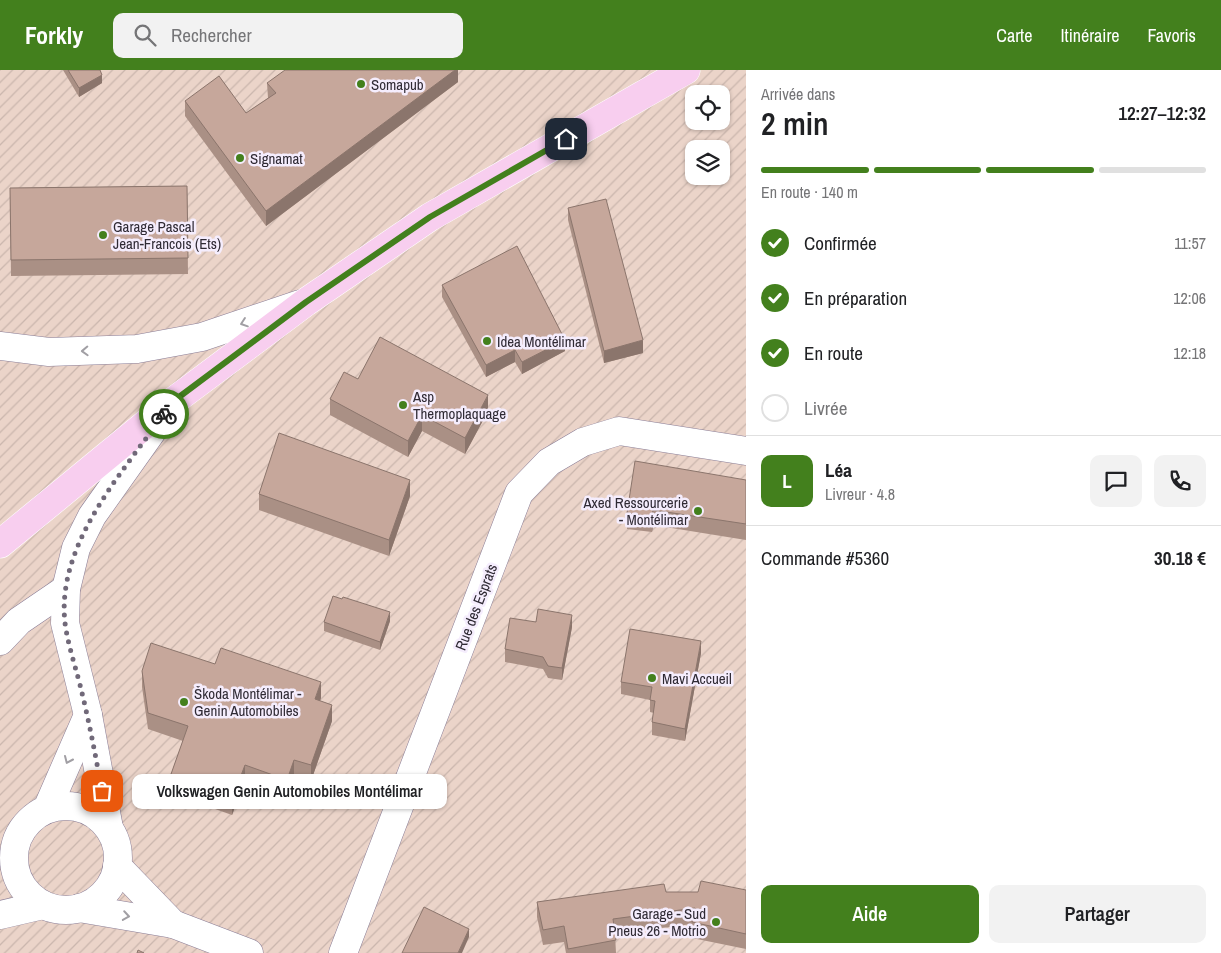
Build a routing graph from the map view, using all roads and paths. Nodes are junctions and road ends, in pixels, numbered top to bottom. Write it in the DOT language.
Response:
graph roads {
  1 [pos="686,70"];
  2 [pos="306,302"];
  3 [pos="0,346"];
  4 [pos="175,400"];
  5 [pos="746,451"];
  6 [pos="0,544"];
  7 [pos="66,589"];
  8 [pos="0,641"];
  9 [pos="88,716"];
  10 [pos="47,809"];
  11 [pos="109,828"];
  12 [pos="7,858"];
  13 [pos="117,866"];
  14 [pos="43,905"];
  15 [pos="79,908"];
  16 [pos="0,915"];
  17 [pos="173,924"];
  18 [pos="249,953"];
  19 [pos="343,953"];
  1 -- 2 [label="main road"];
  2 -- 3 [label="street, one-way"];
  2 -- 4 [label="main road"];
  4 -- 6 [label="main road"];
  4 -- 7 [label="street"];
  5 -- 19 [label="street, Rue des Esprats"];
  7 -- 8 [label="street"];
  7 -- 9 [label="street"];
  9 -- 10 [label="street, one-way"];
  9 -- 11 [label="street"];
  10 -- 11 [label="street"];
  10 -- 12 [label="street"];
  11 -- 13 [label="street"];
  12 -- 14 [label="street"];
  13 -- 15 [label="street"];
  13 -- 17 [label="street"];
  14 -- 15 [label="street"];
  14 -- 16 [label="street"];
  15 -- 17 [label="street, one-way"];
  17 -- 18 [label="street"];
}
